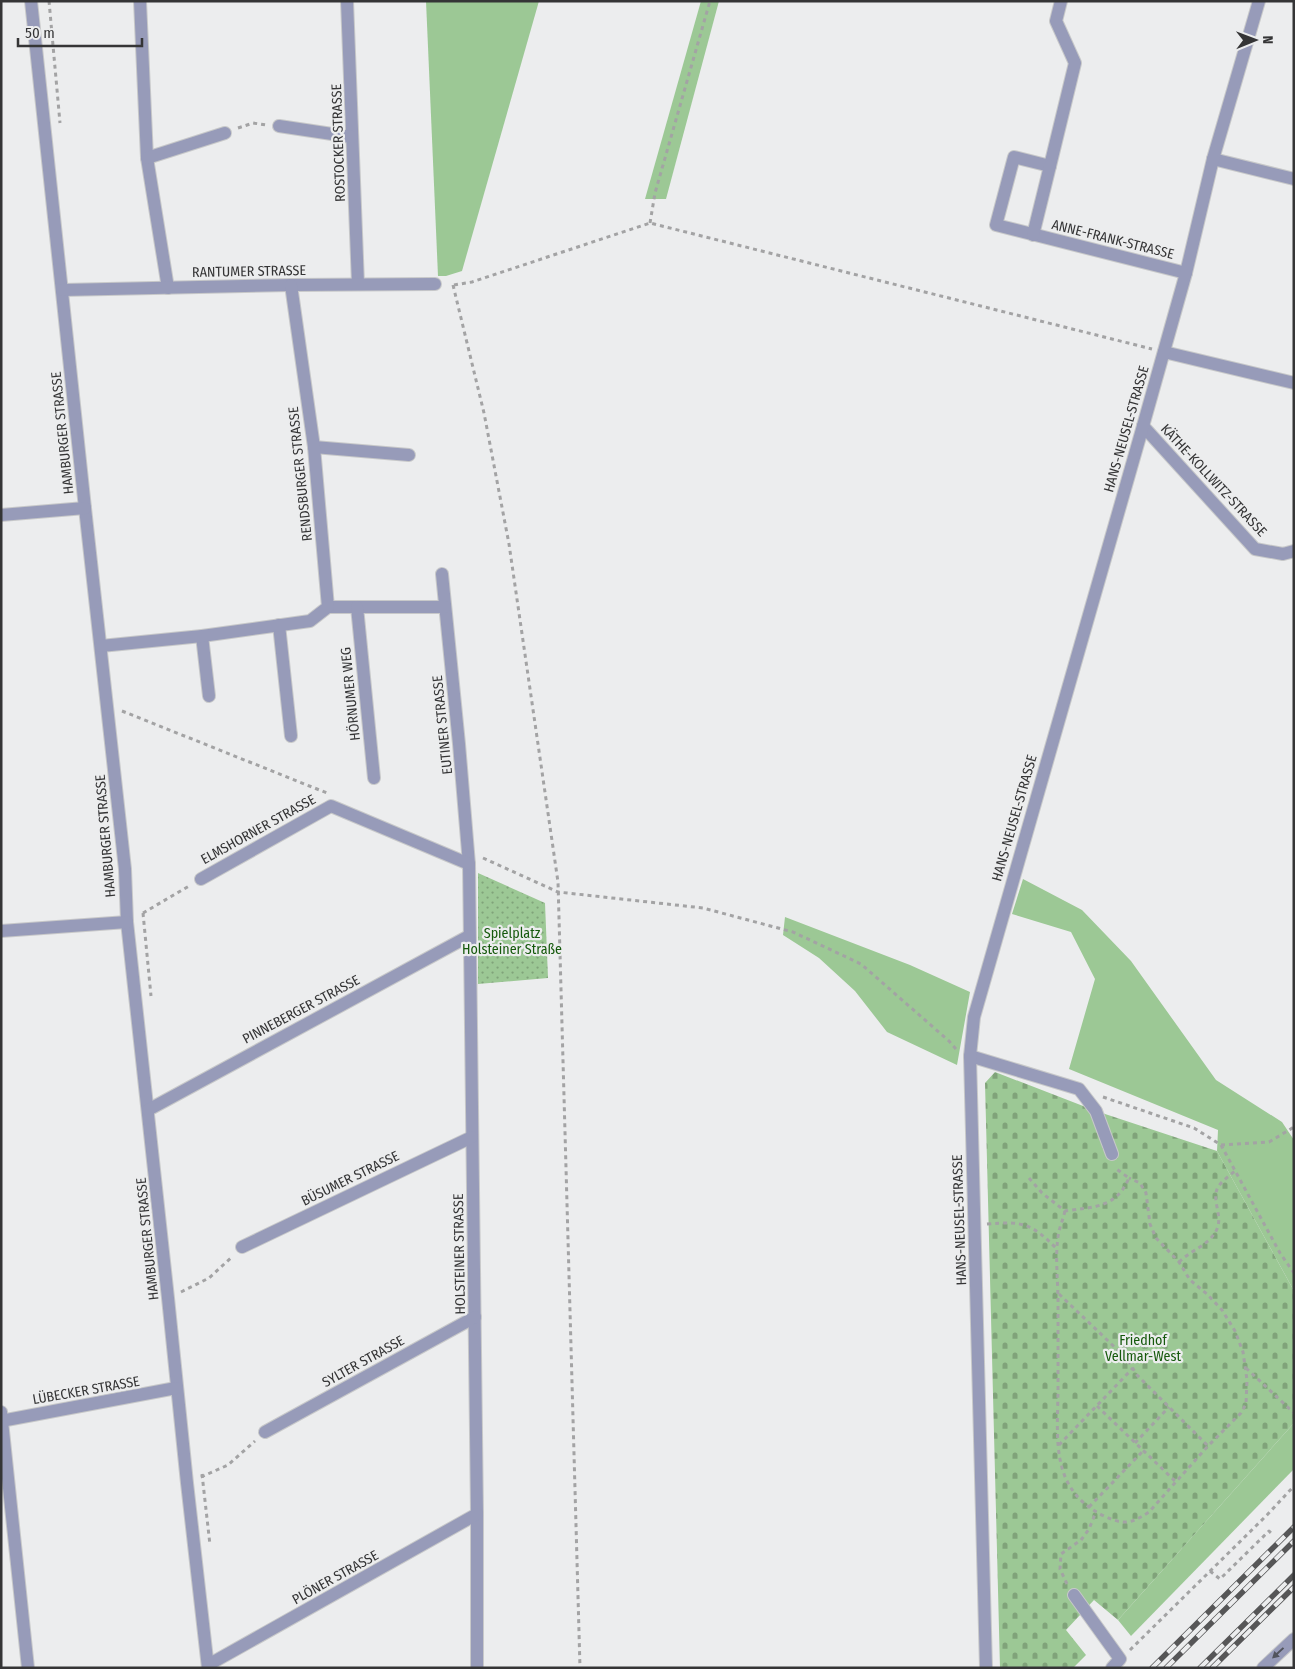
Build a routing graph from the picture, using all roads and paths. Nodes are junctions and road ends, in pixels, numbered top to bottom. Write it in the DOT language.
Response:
graph roads {
  1 [pos="32,1"];
  2 [pos="140,1"];
  3 [pos="346,1"];
  4 [pos="710,1"];
  5 [pos="1061,1"];
  6 [pos="1256,2"];
  7 [pos="279,126"];
  8 [pos="225,133"];
  9 [pos="352,137"];
  10 [pos="147,158"];
  11 [pos="1213,159"];
  12 [pos="1050,166"];
  13 [pos="1294,179"];
  14 [pos="650,223"];
  15 [pos="1033,235"];
  16 [pos="1186,273"];
  17 [pos="358,284"];
  18 [pos="436,284"];
  19 [pos="291,285"];
  20 [pos="454,285"];
  21 [pos="168,288"];
  22 [pos="62,290"];
  23 [pos="1164,352"];
  24 [pos="1294,383"];
  25 [pos="1143,426"];
  26 [pos="314,447"];
  27 [pos="409,455"];
  28 [pos="84,508"];
  29 [pos="1,515"];
  30 [pos="1294,551"];
  31 [pos="442,574"];
  32 [pos="328,607"];
  33 [pos="357,607"];
  34 [pos="445,607"];
  35 [pos="279,624"];
  36 [pos="202,636"];
  37 [pos="101,646"];
  38 [pos="209,696"];
  39 [pos="106,705"];
  40 [pos="291,736"];
  41 [pos="374,778"];
  42 [pos="331,794"];
  43 [pos="468,852"];
  44 [pos="201,879"];
  45 [pos="558,892"];
  46 [pos="127,922"];
  47 [pos="1,931"];
  48 [pos="469,936"];
  49 [pos="970,1056"];
  50 [pos="1079,1089"];
  51 [pos="148,1110"];
  52 [pos="1294,1128"];
  53 [pos="472,1137"];
  54 [pos="1221,1145"];
  55 [pos="1112,1154"];
  56 [pos="1235,1171"];
  57 [pos="1029,1178"];
  58 [pos="1129,1178"];
  59 [pos="1065,1211"];
  60 [pos="974,1226"];
  61 [pos="242,1247"];
  62 [pos="1057,1249"];
  63 [pos="1179,1262"];
  64 [pos="1294,1273"];
  65 [pos="1058,1293"];
  66 [pos="168,1298"];
  67 [pos="475,1316"];
  68 [pos="1133,1368"];
  69 [pos="1246,1368"];
  70 [pos="176,1388"];
  71 [pos="1096,1406"];
  72 [pos="1169,1407"];
  73 [pos="1294,1413"];
  74 [pos="2,1418"];
  75 [pos="265,1432"];
  76 [pos="1135,1443"];
  77 [pos="1059,1445"];
  78 [pos="1208,1446"];
  79 [pos="1143,1451"];
  80 [pos="1176,1482"];
  81 [pos="187,1483"];
  82 [pos="1294,1486"];
  83 [pos="1089,1507"];
  84 [pos="1096,1512"];
  85 [pos="477,1514"];
  86 [pos="1272,1534"];
  87 [pos="1210,1571"];
  88 [pos="1074,1595"];
  89 [pos="1294,1639"];
  90 [pos="1116,1663"];
  91 [pos="208,1666"];
  92 [pos="28,1668"];
  93 [pos="477,1668"];
  94 [pos="580,1668"];
  95 [pos="986,1668"];
  96 [pos="1263,1668"];
  1 -- 22 [label="street, HAMBURGER STRASSE"];
  2 -- 10 [label="street"];
  3 -- 9 [label="street, ROSTOCKER STRASSE"];
  4 -- 14 [label="path"];
  5 -- 12 [label="street, ANNE-FRANK-STRASSE"];
  6 -- 11 [label="street, HANS-NEUSEL-STRASSE"];
  7 -- 8 [label="path"];
  7 -- 9 [label="street"];
  8 -- 10 [label="street"];
  9 -- 17 [label="street, ROSTOCKER STRASSE"];
  10 -- 21 [label="street"];
  11 -- 13 [label="street"];
  11 -- 16 [label="street, HANS-NEUSEL-STRASSE"];
  12 -- 15 [label="street, ANNE-FRANK-STRASSE"];
  12 -- 15 [label="street, ANNE-FRANK-STRASSE"];
  14 -- 20 [label="path"];
  14 -- 23 [label="path"];
  15 -- 16 [label="street, ANNE-FRANK-STRASSE"];
  16 -- 23 [label="street, HANS-NEUSEL-STRASSE"];
  17 -- 18 [label="street, RANTUMER STRASSE"];
  17 -- 19 [label="street, RANTUMER STRASSE"];
  18 -- 20 [label="path"];
  19 -- 21 [label="street, RANTUMER STRASSE"];
  19 -- 26 [label="street, RENDSBURGER STRASSE"];
  20 -- 45 [label="path"];
  21 -- 22 [label="street, RANTUMER STRASSE"];
  22 -- 28 [label="street, HAMBURGER STRASSE"];
  23 -- 24 [label="street"];
  23 -- 25 [label="street, HANS-NEUSEL-STRASSE"];
  25 -- 30 [label="street, KÄTHE-KOLLWITZ-STRASSE"];
  25 -- 49 [label="street, HANS-NEUSEL-STRASSE"];
  26 -- 27 [label="street"];
  26 -- 32 [label="street, RENDSBURGER STRASSE"];
  28 -- 29 [label="street"];
  28 -- 37 [label="street, HAMBURGER STRASSE"];
  31 -- 34 [label="street, EUTINER STRASSE"];
  32 -- 33 [label="street"];
  32 -- 35 [label="street"];
  33 -- 34 [label="street"];
  33 -- 41 [label="street, HÖRNUMER WEG"];
  34 -- 43 [label="street, EUTINER STRASSE"];
  35 -- 36 [label="street"];
  35 -- 40 [label="street"];
  36 -- 37 [label="street"];
  36 -- 38 [label="street"];
  37 -- 39 [label="street, HAMBURGER STRASSE"];
  39 -- 42 [label="path"];
  39 -- 46 [label="street, HAMBURGER STRASSE"];
  43 -- 44 [label="street, ELMSHORNER STRASSE"];
  43 -- 45 [label="path"];
  43 -- 48 [label="street, HOLSTEINER STRASSE"];
  44 -- 46 [label="path"];
  45 -- 49 [label="path"];
  45 -- 94 [label="path"];
  46 -- 47 [label="street"];
  46 -- 51 [label="street, HAMBURGER STRASSE"];
  48 -- 51 [label="street, PINNEBERGER STRASSE"];
  48 -- 53 [label="street, HOLSTEINER STRASSE"];
  49 -- 50 [label="street"];
  49 -- 60 [label="street, HANS-NEUSEL-STRASSE"];
  50 -- 54 [label="path"];
  50 -- 55 [label="street"];
  51 -- 66 [label="street, HAMBURGER STRASSE"];
  52 -- 54 [label="path"];
  53 -- 61 [label="street, BÜSUMER STRASSE"];
  53 -- 67 [label="street, HOLSTEINER STRASSE"];
  54 -- 56 [label="path"];
  55 -- 58 [label="path"];
  56 -- 63 [label="path"];
  56 -- 64 [label="path"];
  57 -- 59 [label="path"];
  58 -- 59 [label="path"];
  58 -- 63 [label="path"];
  59 -- 62 [label="path"];
  60 -- 62 [label="path"];
  60 -- 95 [label="street, HANS-NEUSEL-STRASSE"];
  61 -- 66 [label="path"];
  62 -- 65 [label="path"];
  63 -- 69 [label="path"];
  65 -- 68 [label="path"];
  65 -- 77 [label="path"];
  66 -- 70 [label="street, HAMBURGER STRASSE"];
  67 -- 75 [label="street, SYLTER STRASSE"];
  67 -- 85 [label="street, HOLSTEINER STRASSE"];
  68 -- 71 [label="path"];
  68 -- 72 [label="path"];
  69 -- 73 [label="path"];
  69 -- 78 [label="path"];
  70 -- 74 [label="street, LÜBECKER STRASSE"];
  70 -- 81 [label="street, HAMBURGER STRASSE"];
  71 -- 76 [label="path"];
  71 -- 77 [label="path"];
  72 -- 76 [label="path"];
  72 -- 78 [label="path"];
  74 -- 92 [label="street"];
  75 -- 81 [label="path"];
  76 -- 79 [label="path"];
  77 -- 83 [label="path"];
  78 -- 80 [label="path"];
  79 -- 80 [label="path"];
  79 -- 83 [label="path"];
  80 -- 84 [label="path"];
  81 -- 91 [label="street, HAMBURGER STRASSE"];
  82 -- 87 [label="path"];
  83 -- 84 [label="path"];
  84 -- 88 [label="path"];
  85 -- 91 [label="street, PLÖNER STRASSE"];
  85 -- 93 [label="street, HOLSTEINER STRASSE"];
  86 -- 87 [label="path"];
  87 -- 90 [label="path"];
  88 -- 90 [label="street"];
  89 -- 96 [label="street, one-way"];
}
